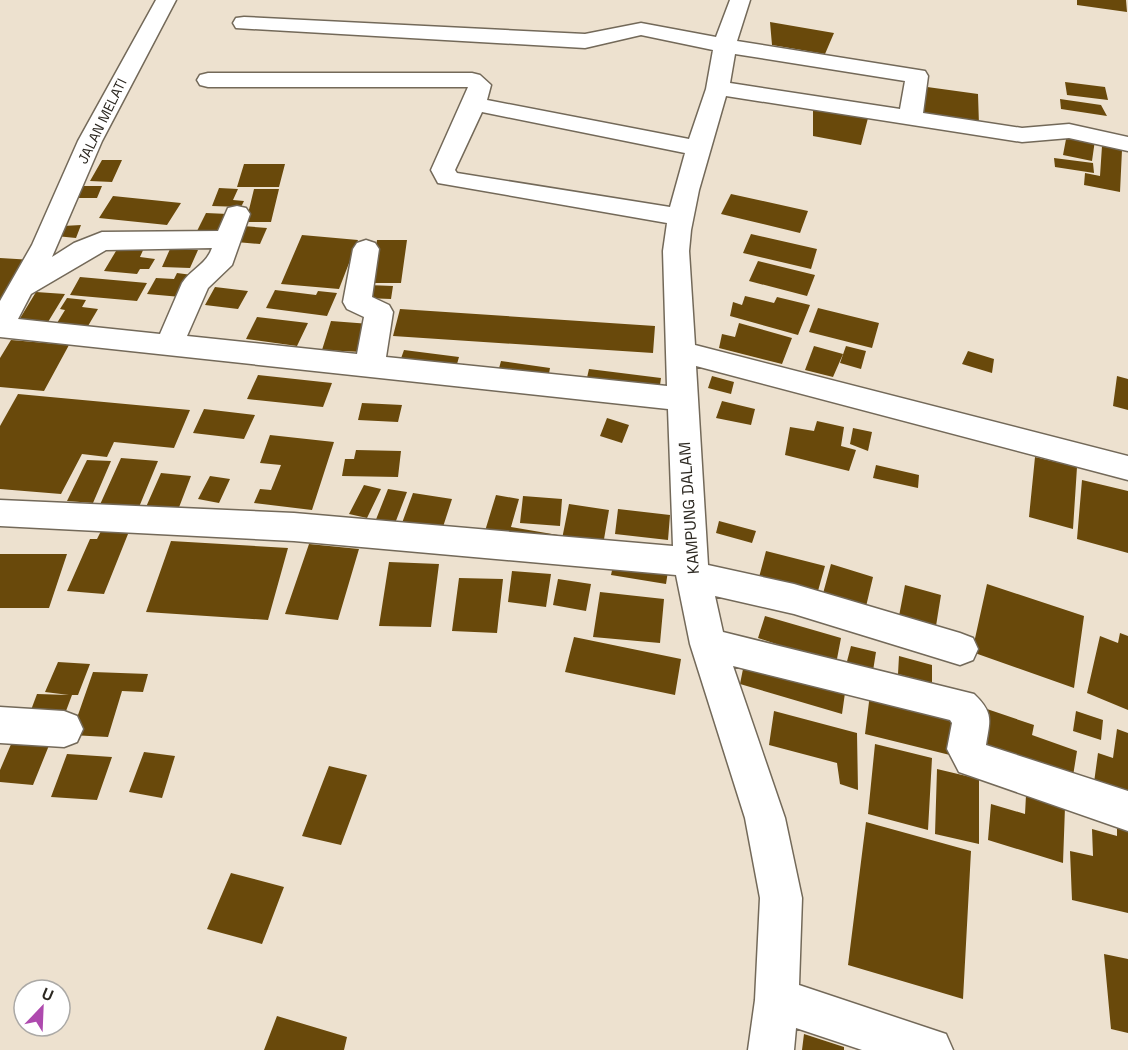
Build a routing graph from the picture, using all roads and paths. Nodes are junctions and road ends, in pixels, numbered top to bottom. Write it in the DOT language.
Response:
graph roads {
  1 [pos="166,0"];
  2 [pos="740,0"];
  3 [pos="244,22"];
  4 [pos="727,46"];
  5 [pos="207,80"];
  6 [pos="717,88"];
  7 [pos="474,104"];
  8 [pos="910,118"];
  9 [pos="1128,144"];
  10 [pos="697,148"];
  11 [pos="237,214"];
  12 [pos="679,218"];
  13 [pos="228,239"];
  14 [pos="366,249"];
  15 [pos="20,290"];
  16 [pos="0,327"];
  17 [pos="169,346"];
  18 [pos="683,352"];
  19 [pos="370,366"];
  20 [pos="683,399"];
  21 [pos="1128,468"];
  22 [pos="0,513"];
  23 [pos="692,569"];
  24 [pos="708,644"];
  25 [pos="960,649"];
  26 [pos="0,725"];
  27 [pos="64,729"];
  28 [pos="1128,811"];
  29 [pos="777,1000"];
  30 [pos="771,1050"];
  31 [pos="930,1050"];
  1 -- 15 [label="street, JALAN MELATI"];
  2 -- 4 [label="street, KAMPUNG DALAM"];
  3 -- 4 [label="street"];
  4 -- 6 [label="street, KAMPUNG DALAM"];
  4 -- 8 [label="street"];
  5 -- 7 [label="street"];
  6 -- 8 [label="street"];
  6 -- 10 [label="street, KAMPUNG DALAM"];
  7 -- 10 [label="street"];
  7 -- 12 [label="street"];
  8 -- 9 [label="street"];
  10 -- 12 [label="street, KAMPUNG DALAM"];
  11 -- 13 [label="street"];
  12 -- 18 [label="street, KAMPUNG DALAM"];
  13 -- 15 [label="street"];
  13 -- 17 [label="street"];
  14 -- 19 [label="street"];
  15 -- 16 [label="street, JALAN MELATI"];
  16 -- 17 [label="street"];
  17 -- 19 [label="street"];
  18 -- 20 [label="street, KAMPUNG DALAM"];
  18 -- 21 [label="street"];
  19 -- 20 [label="street"];
  20 -- 23 [label="street, KAMPUNG DALAM"];
  22 -- 23 [label="street"];
  23 -- 24 [label="street, KAMPUNG DALAM"];
  23 -- 25 [label="street"];
  24 -- 28 [label="street"];
  24 -- 29 [label="street, KAMPUNG DALAM"];
  26 -- 27 [label="street"];
  29 -- 30 [label="street, KAMPUNG DALAM"];
  29 -- 31 [label="street"];
}
